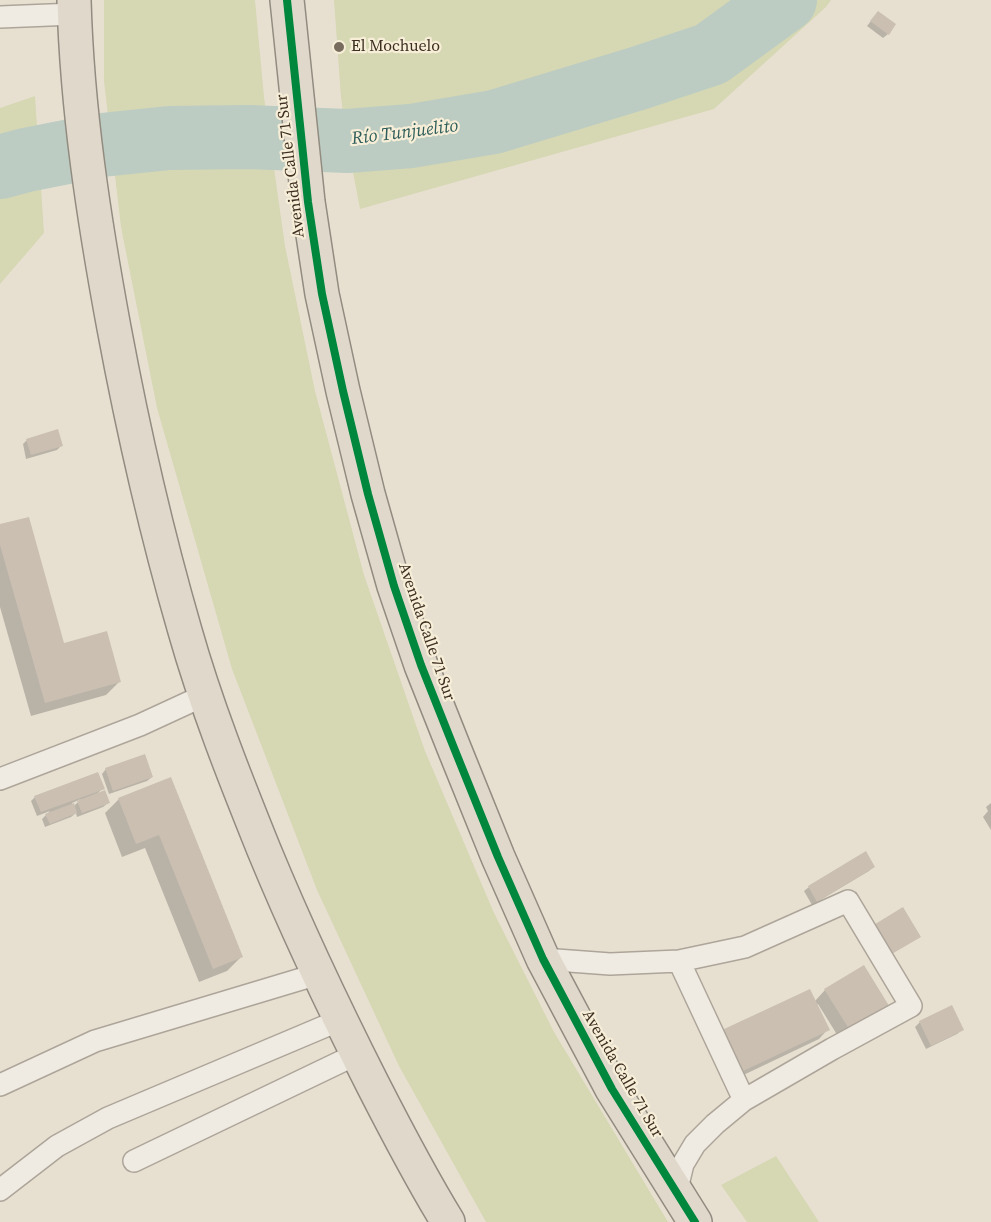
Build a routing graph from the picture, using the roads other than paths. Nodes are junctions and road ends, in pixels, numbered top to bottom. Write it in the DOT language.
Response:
graph roads {
  1 [pos="74,7"];
  2 [pos="288,10"];
  3 [pos="0,17"];
  4 [pos="205,695"];
  5 [pos="0,779"];
  6 [pos="543,959"];
  7 [pos="679,960"];
  8 [pos="318,974"];
  9 [pos="340,1020"];
  10 [pos="357,1054"];
  11 [pos="0,1085"];
  12 [pos="744,1100"];
  13 [pos="134,1161"];
  14 [pos="0,1191"];
  15 [pos="676,1193"];
  16 [pos="448,1222"];
  17 [pos="695,1222"];
  1 -- 3 [label="lane"];
  1 -- 4 [label="highway"];
  2 -- 6 [label="highway, Avenida Calle 71 Sur"];
  4 -- 5 [label="lane"];
  4 -- 8 [label="highway"];
  6 -- 7 [label="lane"];
  6 -- 15 [label="highway, Avenida Calle 71 Sur"];
  7 -- 12 [label="lane"];
  7 -- 12 [label="lane"];
  8 -- 9 [label="highway"];
  8 -- 11 [label="lane"];
  9 -- 10 [label="highway"];
  9 -- 14 [label="lane"];
  10 -- 13 [label="lane"];
  10 -- 16 [label="highway"];
  12 -- 15 [label="lane"];
  15 -- 17 [label="highway, Avenida Calle 71 Sur"];
}
